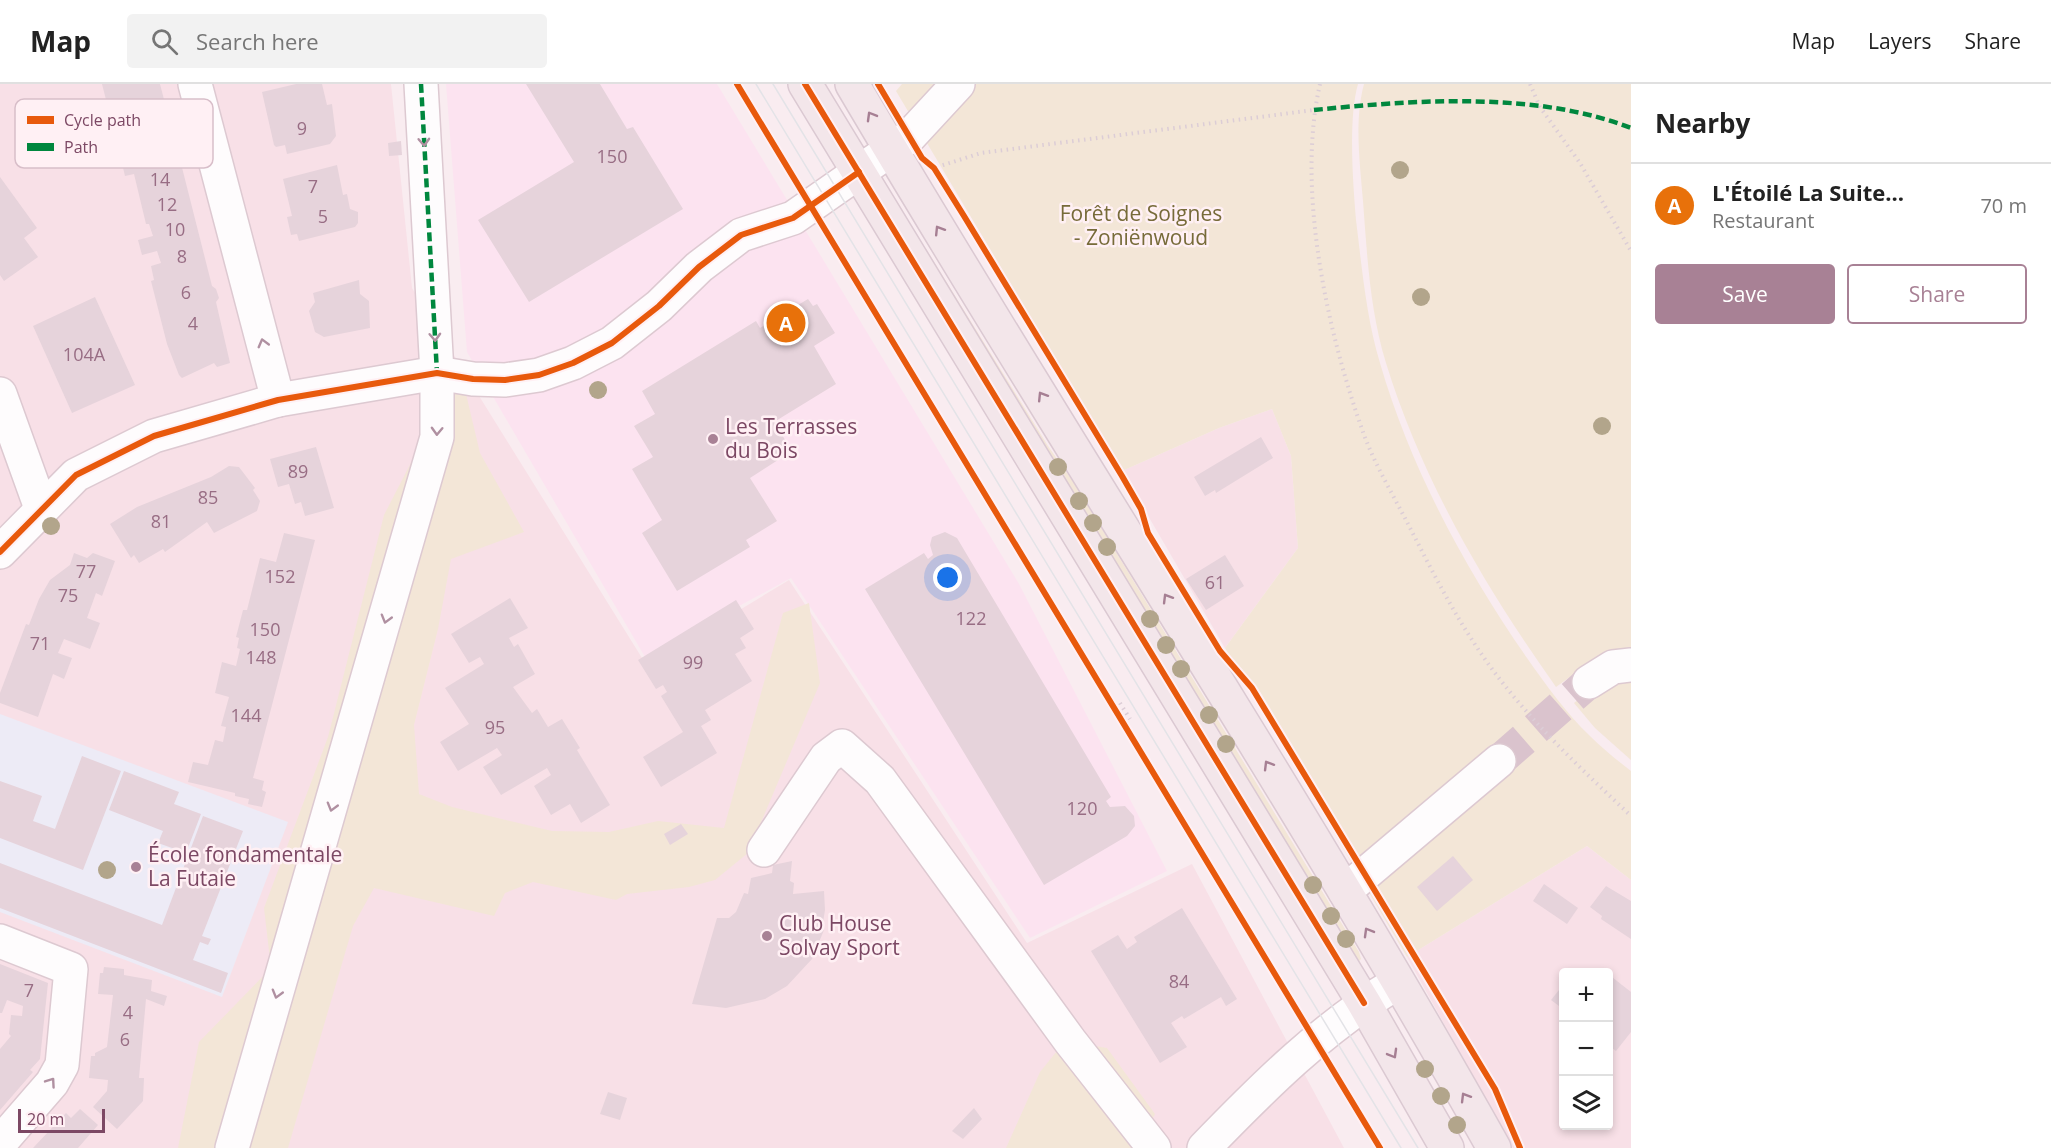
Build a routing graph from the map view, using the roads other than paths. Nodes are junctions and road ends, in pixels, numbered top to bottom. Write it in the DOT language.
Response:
graph roads {
  1 [pos="195,84"];
  2 [pos="421,84"];
  3 [pos="805,84"];
  4 [pos="852,84"];
  5 [pos="958,84"];
  6 [pos="199,99"];
  7 [pos="899,143"];
  8 [pos="213,153"];
  9 [pos="859,172"];
  10 [pos="437,373"];
  11 [pos="0,394"];
  12 [pos="278,400"];
  13 [pos="41,508"];
  14 [pos="0,552"];
  15 [pos="1631,665"];
  16 [pos="1589,682"];
  17 [pos="1499,761"];
  18 [pos="764,850"];
  19 [pos="1345,891"];
  20 [pos="0,941"];
  21 [pos="1397,983"];
  22 [pos="1364,1003"];
  23 [pos="0,1143"];
  24 [pos="232,1148"];
  25 [pos="1154,1148"];
  26 [pos="1204,1148"];
  27 [pos="1447,1148"];
  28 [pos="1494,1148"];
  6 -- 1 [label="street, one-way"];
  2 -- 10 [label="street, one-way"];
  3 -- 9 [label="main road"];
  7 -- 4 [label="main road, one-way"];
  5 -- 7 [label="street"];
  7 -- 9 [label="street"];
  19 -- 7 [label="main road, one-way"];
  12 -- 8 [label="street, one-way"];
  9 -- 10 [label="street"];
  9 -- 22 [label="main road"];
  10 -- 12 [label="street"];
  10 -- 24 [label="street, one-way"];
  11 -- 13 [label="street"];
  12 -- 13 [label="street"];
  13 -- 14 [label="street"];
  15 -- 16 [label="street"];
  17 -- 19 [label="street"];
  18 -- 25 [label="street"];
  21 -- 19 [label="main road, one-way"];
  23 -- 20 [label="street, one-way"];
  21 -- 22 [label="street"];
  28 -- 21 [label="main road, one-way"];
  22 -- 26 [label="street"];
  22 -- 27 [label="main road, one-way"];
}
